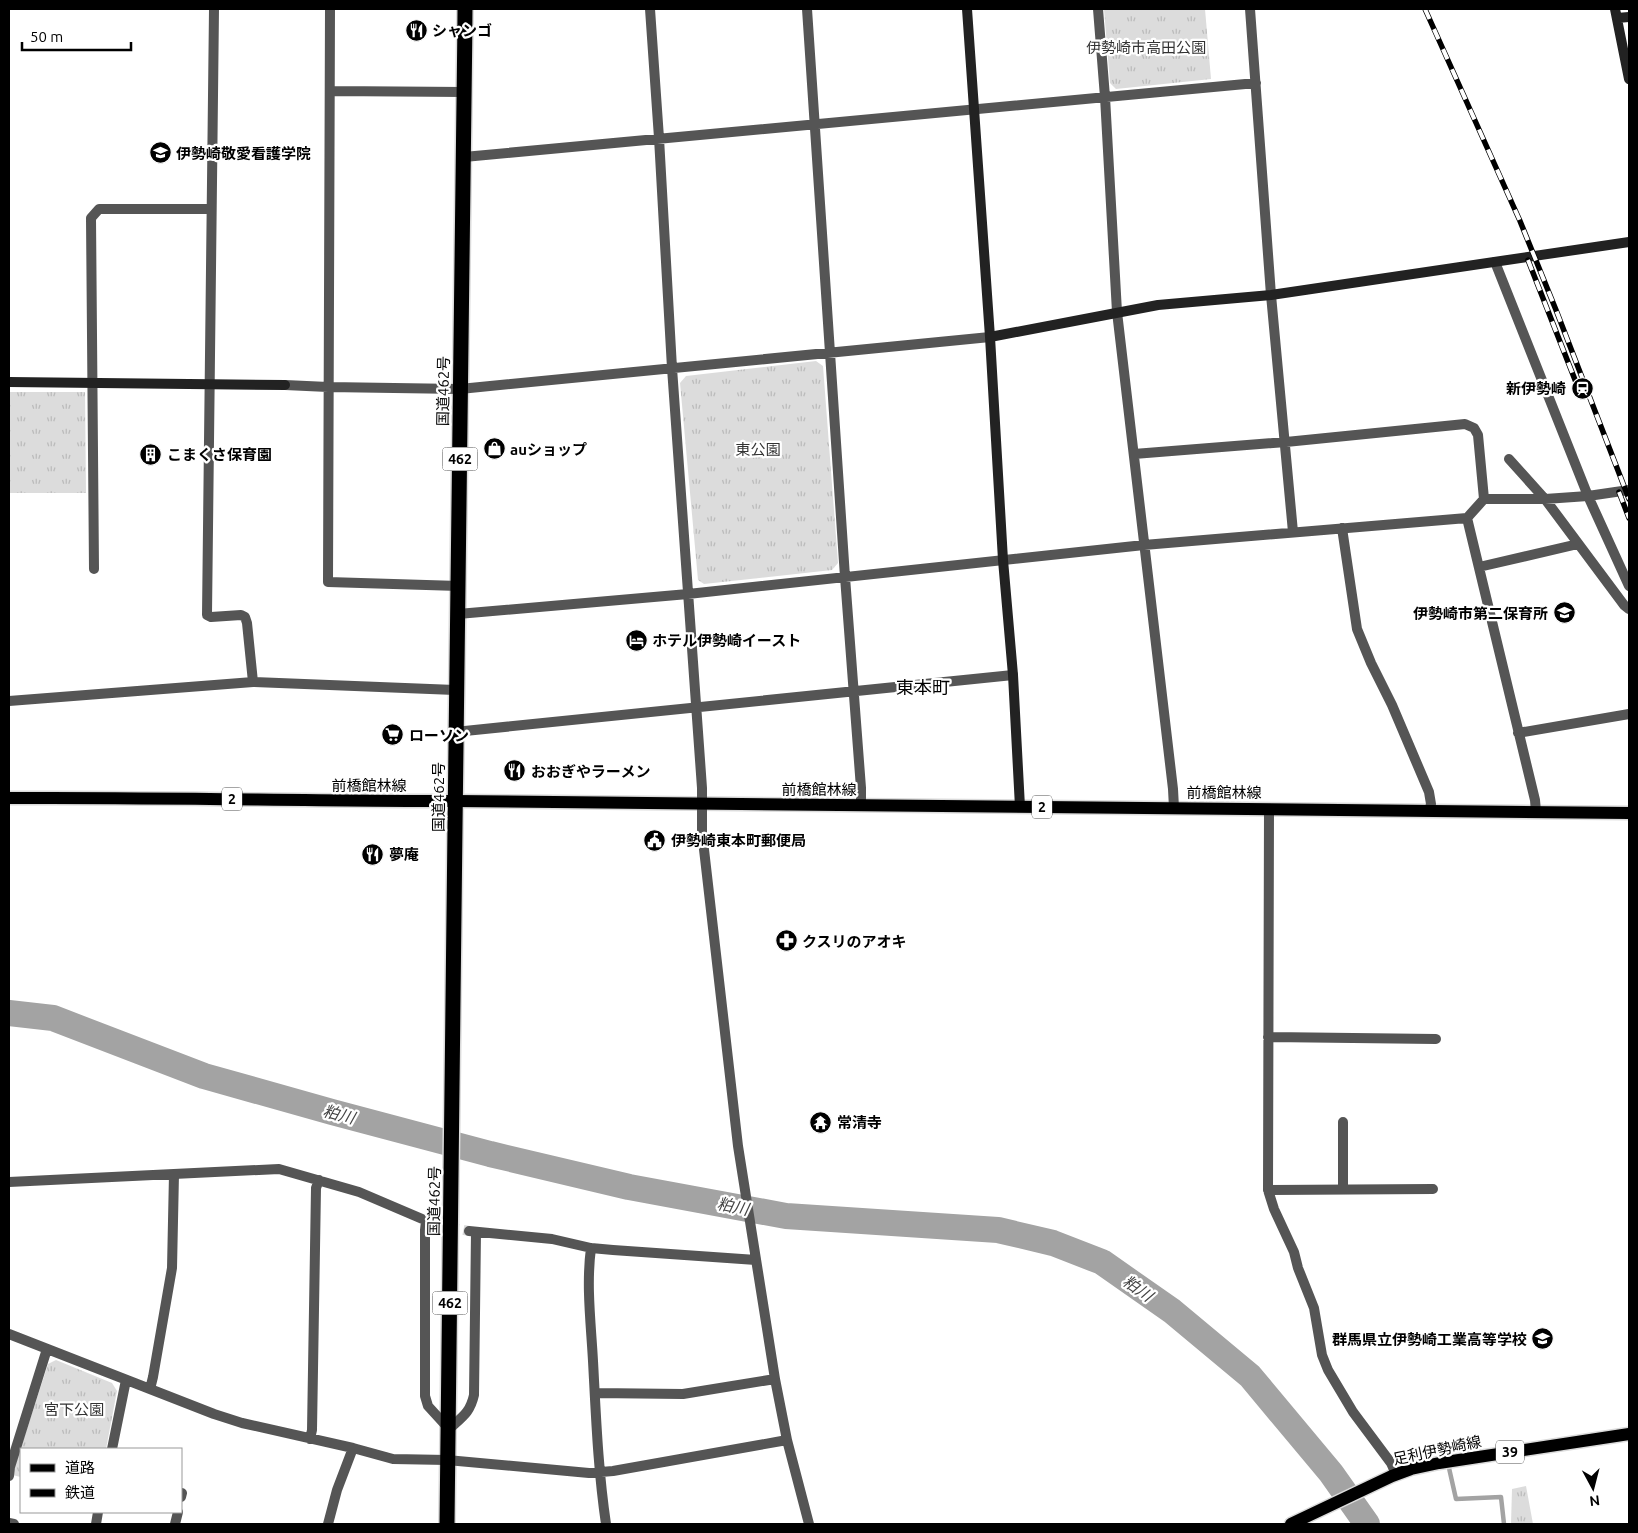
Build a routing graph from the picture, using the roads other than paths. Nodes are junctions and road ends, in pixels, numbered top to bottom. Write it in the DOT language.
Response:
graph roads {
  1 [pos="214,9"];
  2 [pos="330,9"];
  3 [pos="465,9"];
  4 [pos="650,9"];
  5 [pos="807,9"];
  6 [pos="967,9"];
  7 [pos="1098,9"];
  8 [pos="1250,9"];
  9 [pos="1616,14"];
  10 [pos="1629,17"];
  11 [pos="1629,79"];
  12 [pos="1256,83"];
  13 [pos="330,91"];
  14 [pos="464,92"];
  15 [pos="1105,97"];
  16 [pos="974,110"];
  17 [pos="816,124"];
  18 [pos="659,138"];
  19 [pos="464,157"];
  20 [pos="212,210"];
  21 [pos="1629,242"];
  22 [pos="1496,262"];
  23 [pos="1271,295"];
  24 [pos="1117,312"];
  25 [pos="990,337"];
  26 [pos="830,353"];
  27 [pos="672,368"];
  28 [pos="9,382"];
  29 [pos="92,383"];
  30 [pos="209,384"];
  31 [pos="328,387"];
  32 [pos="460,389"];
  33 [pos="1286,442"];
  34 [pos="1134,454"];
  35 [pos="1509,459"];
  36 [pos="1629,490"];
  37 [pos="1588,496"];
  38 [pos="1484,499"];
  39 [pos="1545,499"];
  40 [pos="1467,518"];
  41 [pos="1342,528"];
  42 [pos="1293,532"];
  43 [pos="1578,544"];
  44 [pos="1144,545"];
  45 [pos="1003,560"];
  46 [pos="1479,567"];
  47 [pos="94,569"];
  48 [pos="845,577"];
  49 [pos="458,586"];
  50 [pos="1629,586"];
  51 [pos="688,594"];
  52 [pos="1629,609"];
  53 [pos="458,614"];
  54 [pos="1013,675"];
  55 [pos="253,682"];
  56 [pos="455,690"];
  57 [pos="854,691"];
  58 [pos="9,701"];
  59 [pos="696,708"];
  60 [pos="1629,714"];
  61 [pos="455,732"];
  62 [pos="1518,733"];
  63 [pos="9,798"];
  64 [pos="456,801"];
  65 [pos="702,804"];
  66 [pos="861,805"];
  67 [pos="1020,807"];
  68 [pos="1174,808"];
  69 [pos="1269,809"];
  70 [pos="1429,812"];
  71 [pos="1536,812"];
  72 [pos="1629,814"];
  73 [pos="1268,1037"];
  74 [pos="1436,1039"];
  75 [pos="1344,1122"];
  76 [pos="174,1174"];
  77 [pos="319,1180"];
  78 [pos="9,1182"];
  79 [pos="1432,1189"];
  80 [pos="1268,1190"];
  81 [pos="1343,1190"];
  82 [pos="591,1248"];
  83 [pos="756,1256"];
  84 [pos="9,1334"];
  85 [pos="47,1349"];
  86 [pos="126,1380"];
  87 [pos="775,1380"];
  88 [pos="150,1389"];
  89 [pos="595,1393"];
  90 [pos="449,1428"];
  91 [pos="1629,1434"];
  92 [pos="310,1439"];
  93 [pos="788,1440"];
  94 [pos="112,1448"];
  95 [pos="353,1448"];
  96 [pos="447,1460"];
  97 [pos="599,1473"];
  98 [pos="1394,1475"];
  99 [pos="9,1476"];
  100 [pos="9,1523"];
  101 [pos="14,1524"];
  102 [pos="328,1524"];
  103 [pos="447,1524"];
  104 [pos="606,1524"];
  105 [pos="808,1524"];
  106 [pos="1292,1524"];
  1 -- 20 [label="street"];
  2 -- 13 [label="street"];
  3 -- 14 [label="highway, 国道462号 / 462"];
  4 -- 18 [label="street"];
  5 -- 17 [label="street"];
  6 -- 16 [label="street"];
  7 -- 15 [label="street"];
  8 -- 12 [label="street"];
  9 -- 10 [label="street"];
  9 -- 11 [label="street"];
  12 -- 15 [label="street"];
  12 -- 23 [label="street"];
  13 -- 14 [label="street"];
  13 -- 31 [label="street"];
  14 -- 19 [label="highway, 国道462号 / 462"];
  15 -- 16 [label="street"];
  15 -- 24 [label="street"];
  16 -- 17 [label="street"];
  16 -- 25 [label="street"];
  17 -- 18 [label="street"];
  17 -- 26 [label="street"];
  18 -- 19 [label="street"];
  18 -- 27 [label="street"];
  19 -- 32 [label="highway, 国道462号 / 462"];
  20 -- 29 [label="street"];
  20 -- 30 [label="street"];
  21 -- 22 [label="street"];
  22 -- 23 [label="street"];
  22 -- 37 [label="street"];
  23 -- 24 [label="street"];
  23 -- 33 [label="street"];
  24 -- 25 [label="street"];
  24 -- 34 [label="street"];
  25 -- 26 [label="street"];
  25 -- 45 [label="street"];
  26 -- 27 [label="street"];
  26 -- 48 [label="street"];
  27 -- 32 [label="street"];
  27 -- 51 [label="street"];
  28 -- 29 [label="street"];
  29 -- 30 [label="street"];
  29 -- 47 [label="street"];
  30 -- 31 [label="street"];
  30 -- 55 [label="street"];
  31 -- 32 [label="street"];
  31 -- 49 [label="street"];
  32 -- 49 [label="highway, 国道462号 / 462"];
  33 -- 34 [label="street"];
  33 -- 38 [label="street"];
  33 -- 42 [label="street"];
  34 -- 44 [label="street"];
  35 -- 39 [label="street"];
  36 -- 37 [label="street"];
  37 -- 39 [label="street"];
  37 -- 50 [label="street"];
  38 -- 39 [label="street"];
  38 -- 40 [label="street"];
  39 -- 43 [label="street"];
  40 -- 41 [label="street"];
  40 -- 46 [label="street"];
  41 -- 42 [label="street"];
  41 -- 70 [label="street"];
  42 -- 44 [label="street"];
  43 -- 46 [label="street"];
  43 -- 52 [label="street"];
  44 -- 45 [label="street"];
  44 -- 68 [label="street"];
  45 -- 48 [label="street"];
  45 -- 54 [label="street"];
  46 -- 62 [label="street"];
  48 -- 51 [label="street"];
  48 -- 57 [label="street"];
  49 -- 53 [label="highway, 国道462号 / 462"];
  51 -- 53 [label="street"];
  51 -- 59 [label="street"];
  53 -- 56 [label="highway, 国道462号 / 462"];
  54 -- 57 [label="street"];
  54 -- 67 [label="street"];
  55 -- 56 [label="street"];
  55 -- 58 [label="street"];
  56 -- 61 [label="highway, 国道462号 / 462"];
  57 -- 59 [label="street"];
  57 -- 66 [label="street"];
  59 -- 61 [label="street"];
  59 -- 65 [label="street"];
  60 -- 62 [label="street"];
  61 -- 64 [label="highway, 国道462号 / 462"];
  62 -- 71 [label="street"];
  63 -- 64 [label="main road, 前橋館林線 / 2"];
  64 -- 65 [label="main road, 前橋館林線 / 2"];
  64 -- 90 [label="highway, 国道462号 / 462"];
  65 -- 66 [label="main road, 前橋館林線 / 2"];
  65 -- 83 [label="street"];
  66 -- 67 [label="main road, 前橋館林線 / 2"];
  67 -- 68 [label="main road, 前橋館林線 / 2"];
  68 -- 69 [label="main road, 前橋館林線 / 2"];
  69 -- 70 [label="main road, 前橋館林線 / 2"];
  69 -- 73 [label="street"];
  70 -- 71 [label="main road, 前橋館林線 / 2"];
  71 -- 72 [label="main road, 前橋館林線 / 2"];
  73 -- 74 [label="street"];
  73 -- 80 [label="street"];
  75 -- 81 [label="street"];
  76 -- 77 [label="street"];
  76 -- 78 [label="street"];
  76 -- 88 [label="street"];
  77 -- 90 [label="street"];
  77 -- 92 [label="street"];
  79 -- 81 [label="street"];
  80 -- 81 [label="street"];
  80 -- 98 [label="street"];
  82 -- 83 [label="street"];
  82 -- 89 [label="street"];
  82 -- 90 [label="street"];
  83 -- 87 [label="street"];
  84 -- 85 [label="street"];
  85 -- 86 [label="street"];
  85 -- 99 [label="street"];
  86 -- 88 [label="street"];
  86 -- 94 [label="street"];
  87 -- 89 [label="street"];
  87 -- 93 [label="street"];
  88 -- 92 [label="street"];
  89 -- 97 [label="street"];
  90 -- 96 [label="highway, 国道462号 / 462"];
  91 -- 98 [label="main road, 足利伊勢崎線 / 39"];
  92 -- 95 [label="street"];
  93 -- 97 [label="street"];
  93 -- 105 [label="street"];
  95 -- 96 [label="street"];
  95 -- 102 [label="street"];
  96 -- 97 [label="street"];
  96 -- 103 [label="highway, 国道462号 / 462"];
  97 -- 104 [label="street"];
  98 -- 106 [label="main road, 足利伊勢崎線 / 39"];
  100 -- 101 [label="street"];
}
